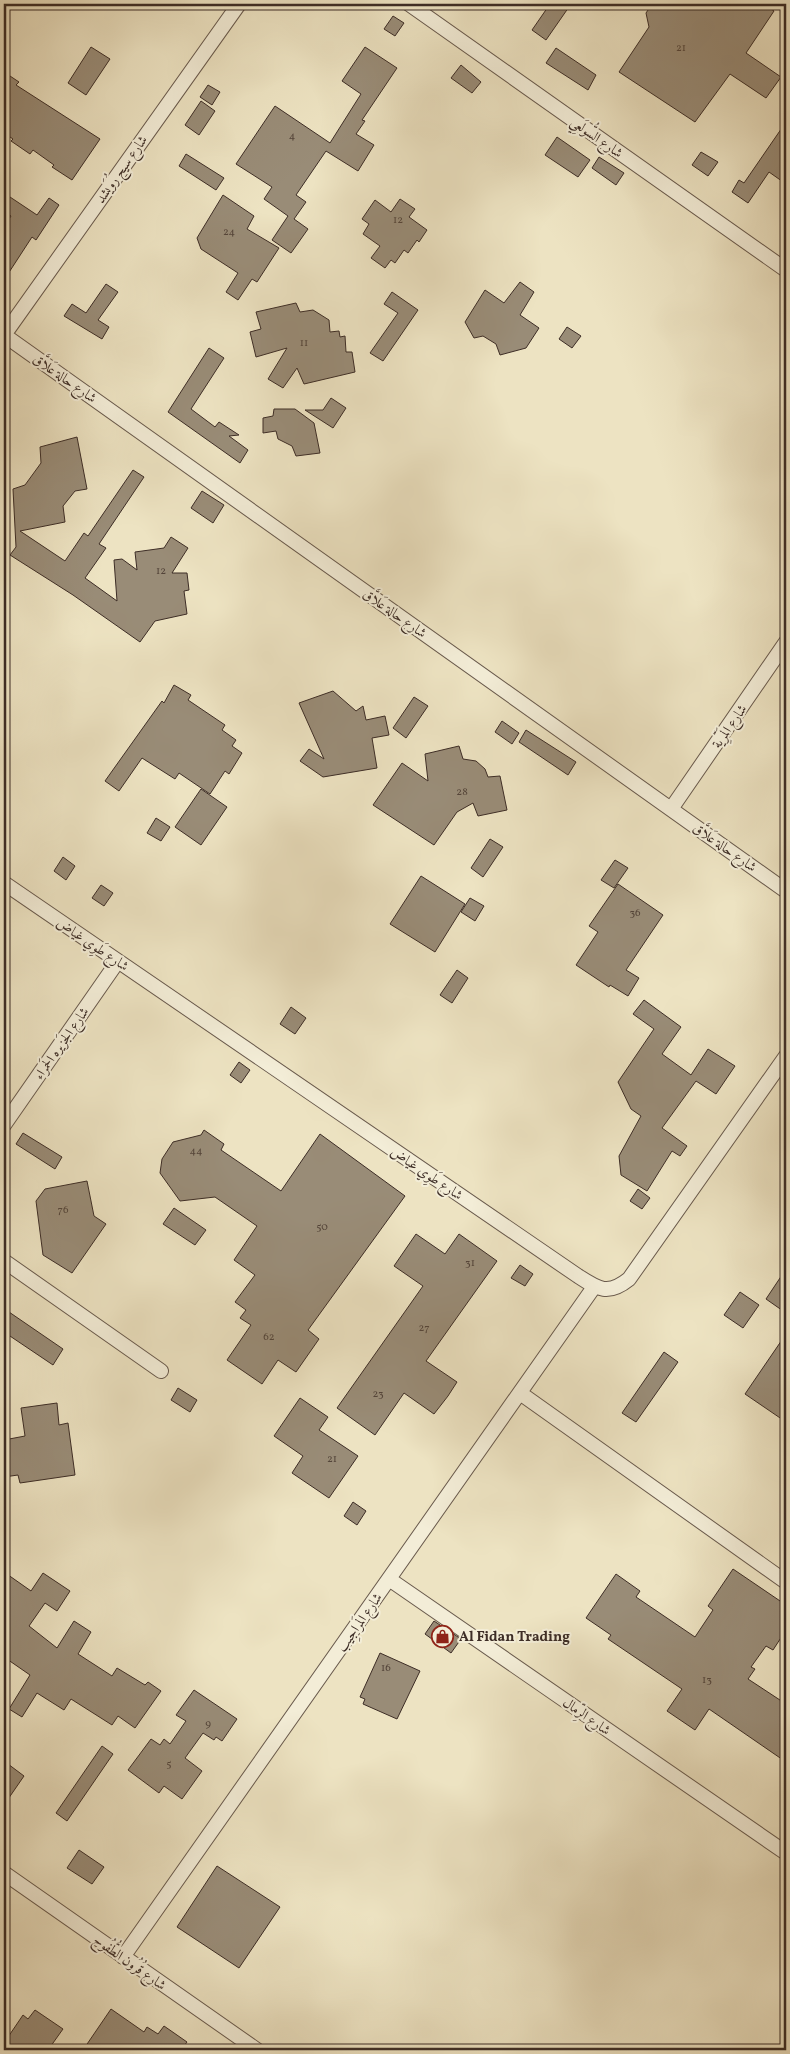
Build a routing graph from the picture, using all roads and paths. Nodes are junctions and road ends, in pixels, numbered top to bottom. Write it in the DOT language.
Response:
graph roads {
  1 [pos="239,4"];
  2 [pos="409,4"];
  3 [pos="786,270"];
  4 [pos="4,335"];
  5 [pos="786,642"];
  6 [pos="671,809"];
  7 [pos="4,883"];
  8 [pos="786,891"];
  9 [pos="118,961"];
  10 [pos="786,1056"];
  11 [pos="4,1125"];
  12 [pos="4,1261"];
  13 [pos="594,1287"];
  14 [pos="161,1371"];
  15 [pos="520,1393"];
  16 [pos="389,1579"];
  17 [pos="786,1582"];
  18 [pos="786,1853"];
  19 [pos="5,1878"];
  20 [pos="123,1957"];
  21 [pos="257,2050"];
  1 -- 4 [label="street, شارع سيح رُوَيشد"];
  2 -- 3 [label="street, شارع السُّولَعِي"];
  4 -- 6 [label="street, شارع حالة عَلاَّق"];
  5 -- 6 [label="street, شارع المَرِّية"];
  6 -- 8 [label="street, شارع حالة عَلاَّق"];
  7 -- 9 [label="street, شارع طَوِي غياض"];
  9 -- 11 [label="street, شارع الجَزيره الحَمراء"];
  9 -- 13 [label="street, شارع طَوِي غياض"];
  10 -- 13 [label="street"];
  12 -- 14 [label="street"];
  13 -- 15 [label="street, شارع المَراجِيب"];
  15 -- 16 [label="street, شارع المَراجِيب"];
  15 -- 17 [label="street"];
  16 -- 18 [label="street, شارع الرِّمال"];
  16 -- 20 [label="street, شارع المَراجِيب"];
  19 -- 20 [label="street, شارع قُرُون الطُّفُوح"];
  20 -- 21 [label="street, شارع قُرُون الطُّفُوح"];
}
